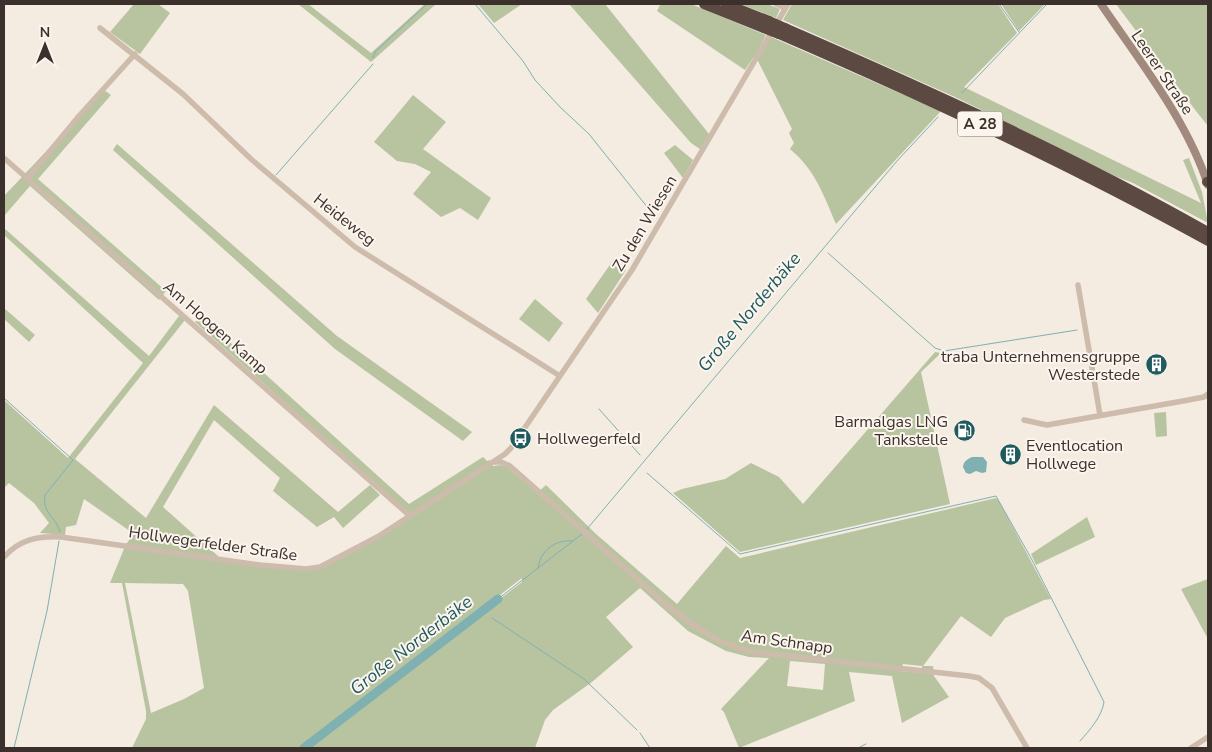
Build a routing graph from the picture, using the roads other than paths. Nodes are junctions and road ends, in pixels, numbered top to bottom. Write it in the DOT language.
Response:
graph roads {
  1 [pos="704,4"];
  2 [pos="726,4"];
  3 [pos="776,4"];
  4 [pos="1101,4"];
  5 [pos="787,6"];
  6 [pos="767,25"];
  7 [pos="100,28"];
  8 [pos="135,54"];
  9 [pos="4,158"];
  10 [pos="27,179"];
  11 [pos="1208,183"];
  12 [pos="1208,236"];
  13 [pos="1078,285"];
  14 [pos="560,376"];
  15 [pos="1207,396"];
  16 [pos="1100,415"];
  17 [pos="1024,420"];
  18 [pos="512,448"];
  19 [pos="494,462"];
  20 [pos="510,466"];
  21 [pos="410,516"];
  22 [pos="4,557"];
  23 [pos="1208,737"];
  24 [pos="1027,748"];
  25 [pos="1191,748"];
  1 -- 6 [label="highway, A 28"];
  2 -- 6 [label="highway, A 28"];
  3 -- 5 [label="street"];
  4 -- 11 [label="main road, Leerer Straße"];
  5 -- 14 [label="street, Zu den Wiesen"];
  6 -- 12 [label="highway, A 28, bridge"];
  7 -- 8 [label="street, Heideweg"];
  8 -- 10 [label="street"];
  8 -- 14 [label="street, Heideweg"];
  9 -- 10 [label="street, Am Hoogen Kamp"];
  10 -- 21 [label="street, Am Hoogen Kamp"];
  13 -- 16 [label="street"];
  14 -- 18 [label="street, Zu den Wiesen"];
  15 -- 16 [label="street"];
  16 -- 17 [label="street"];
  18 -- 19 [label="street, Hollwegerfelder Straße"];
  18 -- 20 [label="street"];
  19 -- 20 [label="street, Am Schnapp"];
  19 -- 21 [label="street, Hollwegerfelder Straße"];
  20 -- 24 [label="street, Am Schnapp"];
  21 -- 22 [label="street, Hollwegerfelder Straße"];
  23 -- 25 [label="street"];
}
